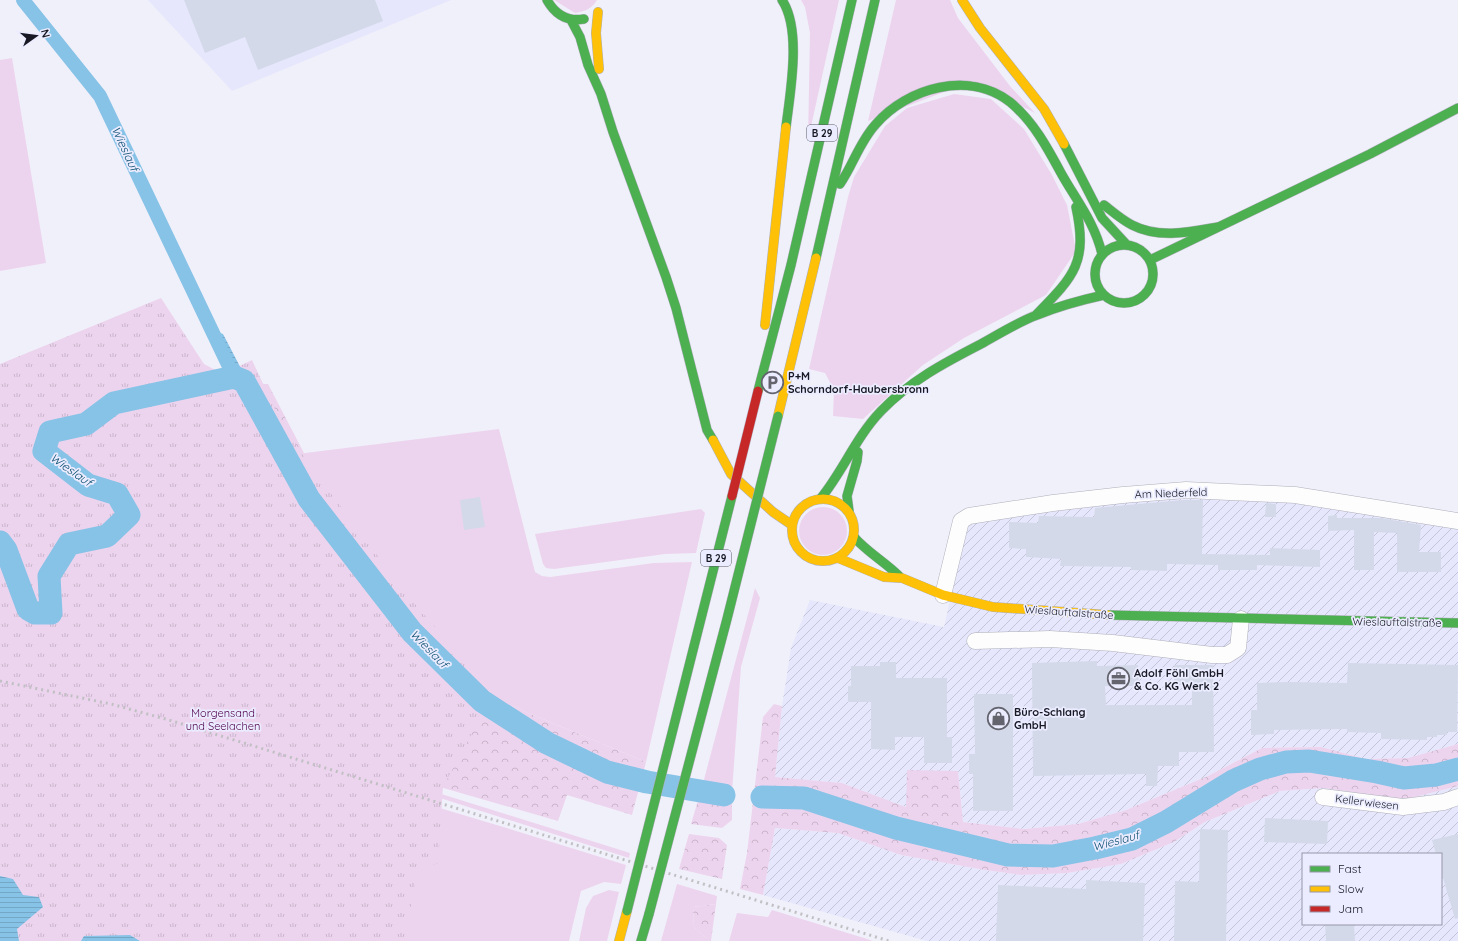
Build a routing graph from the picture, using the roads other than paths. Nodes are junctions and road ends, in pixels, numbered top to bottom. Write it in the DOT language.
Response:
graph roads {
  1 [pos="547,0"];
  2 [pos="782,0"];
  3 [pos="852,0"];
  4 [pos="875,0"];
  5 [pos="962,0"];
  6 [pos="570,20"];
  7 [pos="601,94"];
  8 [pos="1458,108"];
  9 [pos="1085,184"];
  10 [pos="1071,191"];
  11 [pos="830,198"];
  12 [pos="1218,227"];
  13 [pos="1126,244"];
  14 [pos="1102,254"];
  15 [pos="1150,260"];
  16 [pos="1095,274"];
  17 [pos="1086,284"];
  18 [pos="1076,294"];
  19 [pos="1104,295"];
  20 [pos="1066,304"];
  21 [pos="1036,315"];
  22 [pos="758,391"];
  23 [pos="860,439"];
  24 [pos="723,457"];
  25 [pos="770,494"];
  26 [pos="821,498"];
  27 [pos="849,511"];
  28 [pos="1458,521"];
  29 [pos="792,525"];
  30 [pos="854,537"];
  31 [pos="838,558"];
  32 [pos="902,578"];
  33 [pos="943,595"];
  34 [pos="1458,615"];
  35 [pos="1241,619"];
  36 [pos="1458,623"];
  37 [pos="975,641"];
  38 [pos="1458,796"];
  39 [pos="1323,797"];
  40 [pos="619,941"];
  41 [pos="641,941"];
  1 -- 6 [label="main road"];
  2 -- 22 [label="main road"];
  3 -- 22 [label="main road, B 29"];
  4 -- 11 [label="main road, B 29"];
  5 -- 9 [label="main road"];
  6 -- 7 [label="main road"];
  6 -- 7 [label="main road"];
  7 -- 24 [label="main road"];
  8 -- 12 [label="main road"];
  9 -- 12 [label="main road"];
  9 -- 13 [label="main road"];
  10 -- 11 [label="main road"];
  10 -- 14 [label="main road"];
  10 -- 21 [label="main road"];
  11 -- 41 [label="main road, B 29, bridge"];
  12 -- 15 [label="main road"];
  13 -- 14 [label="main road"];
  13 -- 15 [label="main road"];
  14 -- 16 [label="main road"];
  15 -- 19 [label="main road"];
  16 -- 17 [label="main road"];
  16 -- 19 [label="main road"];
  18 -- 20 [label="main road"];
  19 -- 20 [label="main road"];
  20 -- 21 [label="main road"];
  21 -- 23 [label="main road"];
  22 -- 40 [label="main road, B 29, bridge"];
  23 -- 26 [label="main road"];
  23 -- 27 [label="main road"];
  24 -- 25 [label="main road"];
  24 -- 29 [label="main road"];
  26 -- 27 [label="main road"];
  26 -- 29 [label="main road"];
  27 -- 30 [label="main road"];
  28 -- 33 [label="street, Am Niederfeld"];
  29 -- 31 [label="main road"];
  30 -- 31 [label="main road"];
  30 -- 32 [label="main road, Wieslauftalstraße"];
  31 -- 32 [label="main road, Wieslauftalstraße"];
  32 -- 33 [label="main road, Wieslauftalstraße"];
  33 -- 35 [label="main road, Wieslauftalstraße"];
  34 -- 36 [label="street"];
  35 -- 36 [label="main road, Wieslauftalstraße"];
  35 -- 37 [label="street"];
  38 -- 39 [label="street, Kellerwiesen"];
}
